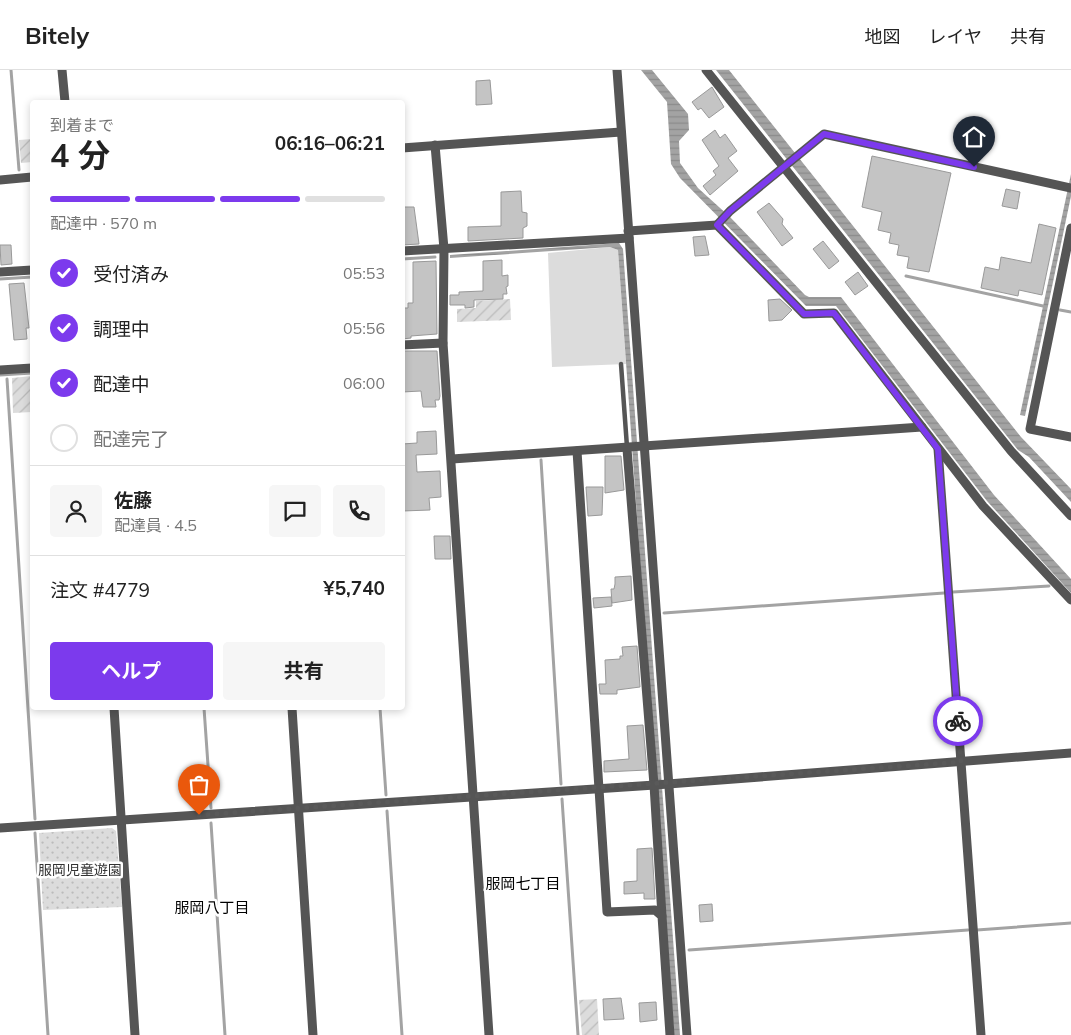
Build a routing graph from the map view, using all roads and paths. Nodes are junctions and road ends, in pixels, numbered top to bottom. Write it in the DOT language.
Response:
graph roads {
  1 [pos="62,70"];
  2 [pos="617,70"];
  3 [pos="706,70"];
  4 [pos="65,100"];
  5 [pos="621,132"];
  6 [pos="435,145"];
  7 [pos="405,148"];
  8 [pos="786,165"];
  9 [pos="30,177"];
  10 [pos="0,180"];
  11 [pos="1069,187"];
  12 [pos="718,224"];
  13 [pos="1071,228"];
  14 [pos="628,235"];
  15 [pos="444,250"];
  16 [pos="405,252"];
  17 [pos="30,270"];
  18 [pos="0,272"];
  19 [pos="444,343"];
  20 [pos="405,345"];
  21 [pos="621,364"];
  22 [pos="30,368"];
  23 [pos="0,370"];
  24 [pos="922,427"];
  25 [pos="1071,437"];
  26 [pos="644,448"];
  27 [pos="627,449"];
  28 [pos="938,449"];
  29 [pos="577,451"];
  30 [pos="452,459"];
  31 [pos="1071,516"];
  32 [pos="1071,600"];
  33 [pos="114,710"];
  34 [pos="292,710"];
  35 [pos="1071,753"];
  36 [pos="961,762"];
  37 [pos="668,784"];
  38 [pos="655,785"];
  39 [pos="599,788"];
  40 [pos="474,797"];
  41 [pos="298,809"];
  42 [pos="120,820"];
  43 [pos="0,828"];
  44 [pos="662,916"];
  45 [pos="135,1035"];
  46 [pos="313,1035"];
  47 [pos="489,1035"];
  48 [pos="670,1035"];
  49 [pos="687,1035"];
  50 [pos="981,1035"];
  1 -- 4 [label="street"];
  2 -- 5 [label="street"];
  3 -- 8 [label="street"];
  5 -- 6 [label="street"];
  5 -- 14 [label="street"];
  6 -- 7 [label="street"];
  6 -- 15 [label="street"];
  8 -- 11 [label="street"];
  8 -- 12 [label="street"];
  8 -- 31 [label="street"];
  9 -- 10 [label="street"];
  12 -- 14 [label="street"];
  12 -- 24 [label="street"];
  13 -- 25 [label="street"];
  14 -- 15 [label="street"];
  14 -- 26 [label="street"];
  15 -- 16 [label="street"];
  15 -- 19 [label="street"];
  17 -- 18 [label="street"];
  19 -- 20 [label="street"];
  19 -- 30 [label="street"];
  21 -- 27 [label="lane"];
  22 -- 23 [label="street"];
  24 -- 26 [label="street"];
  24 -- 28 [label="street"];
  26 -- 27 [label="street"];
  26 -- 37 [label="street"];
  27 -- 29 [label="street"];
  27 -- 38 [label="street"];
  28 -- 32 [label="street"];
  28 -- 36 [label="street"];
  29 -- 30 [label="street"];
  29 -- 39 [label="street"];
  30 -- 40 [label="street"];
  33 -- 42 [label="street"];
  34 -- 41 [label="street"];
  35 -- 36 [label="street"];
  36 -- 37 [label="street"];
  36 -- 50 [label="street"];
  37 -- 38 [label="street"];
  37 -- 49 [label="street"];
  38 -- 39 [label="street"];
  38 -- 44 [label="street"];
  39 -- 40 [label="street"];
  39 -- 44 [label="street"];
  40 -- 41 [label="street"];
  40 -- 47 [label="street"];
  41 -- 42 [label="street"];
  41 -- 46 [label="street"];
  42 -- 43 [label="street"];
  42 -- 45 [label="street"];
  44 -- 48 [label="street"];
}
